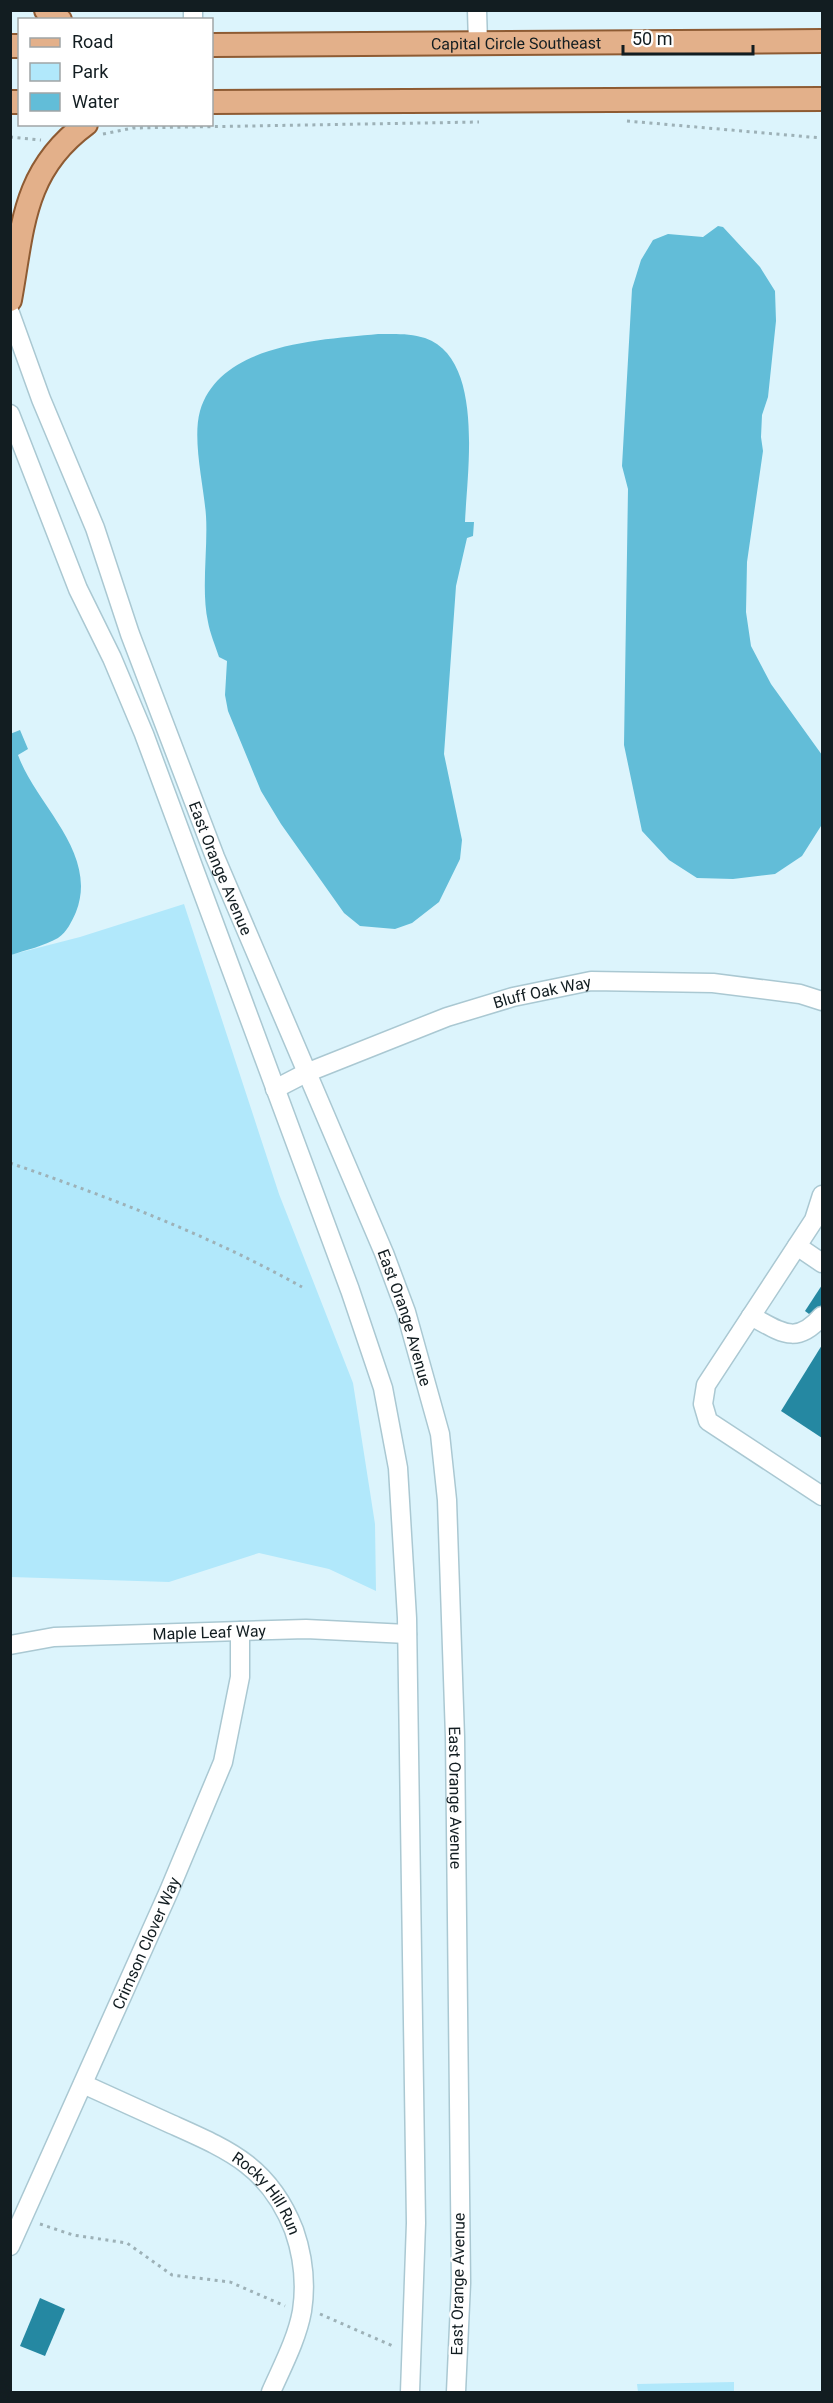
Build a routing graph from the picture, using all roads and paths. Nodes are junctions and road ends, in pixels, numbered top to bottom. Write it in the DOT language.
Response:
graph roads {
  1 [pos="477,10"];
  2 [pos="822,41"];
  3 [pos="478,43"];
  4 [pos="213,45"];
  5 [pos="822,99"];
  6 [pos="213,102"];
  7 [pos="621,121"];
  8 [pos="480,122"];
  9 [pos="92,130"];
  10 [pos="10,137"];
  11 [pos="822,138"];
  12 [pos="55,152"];
  13 [pos="10,300"];
  14 [pos="10,313"];
  15 [pos="10,414"];
  16 [pos="822,1001"];
  17 [pos="306,1073"];
  18 [pos="275,1089"];
  19 [pos="10,1163"];
  20 [pos="822,1195"];
  21 [pos="797,1246"];
  22 [pos="822,1263"];
  23 [pos="302,1287"];
  24 [pos="752,1316"];
  25 [pos="822,1316"];
  26 [pos="822,1497"];
  27 [pos="240,1631"];
  28 [pos="407,1634"];
  29 [pos="10,1645"];
  30 [pos="83,2084"];
  31 [pos="40,2224"];
  32 [pos="10,2246"];
  33 [pos="292,2308"];
  34 [pos="317,2314"];
  35 [pos="395,2346"];
  36 [pos="271,2392"];
  37 [pos="410,2392"];
  38 [pos="456,2392"];
  1 -- 3 [label="street"];
  2 -- 3 [label="main road, Capital Circle Southeast"];
  3 -- 4 [label="main road, Capital Circle Southeast"];
  5 -- 6 [label="main road"];
  7 -- 11 [label="path"];
  8 -- 9 [label="path"];
  9 -- 12 [label="main road"];
  10 -- 12 [label="path"];
  12 -- 13 [label="main road"];
  14 -- 17 [label="street, East Orange Avenue"];
  15 -- 18 [label="street, East Orange Avenue"];
  16 -- 17 [label="street, Bluff Oak Way"];
  17 -- 18 [label="street, Bluff Oak Way"];
  17 -- 38 [label="street, East Orange Avenue"];
  18 -- 28 [label="street, East Orange Avenue"];
  19 -- 23 [label="path"];
  20 -- 21 [label="street"];
  21 -- 22 [label="street"];
  21 -- 24 [label="street"];
  24 -- 25 [label="street"];
  24 -- 26 [label="street"];
  27 -- 28 [label="street, Maple Leaf Way"];
  27 -- 29 [label="street, Maple Leaf Way"];
  27 -- 30 [label="street, Crimson Clover Way"];
  28 -- 37 [label="street, East Orange Avenue"];
  30 -- 32 [label="street, Crimson Clover Way"];
  30 -- 36 [label="street, Rocky Hill Run"];
  31 -- 33 [label="path"];
  34 -- 35 [label="path"];
}
